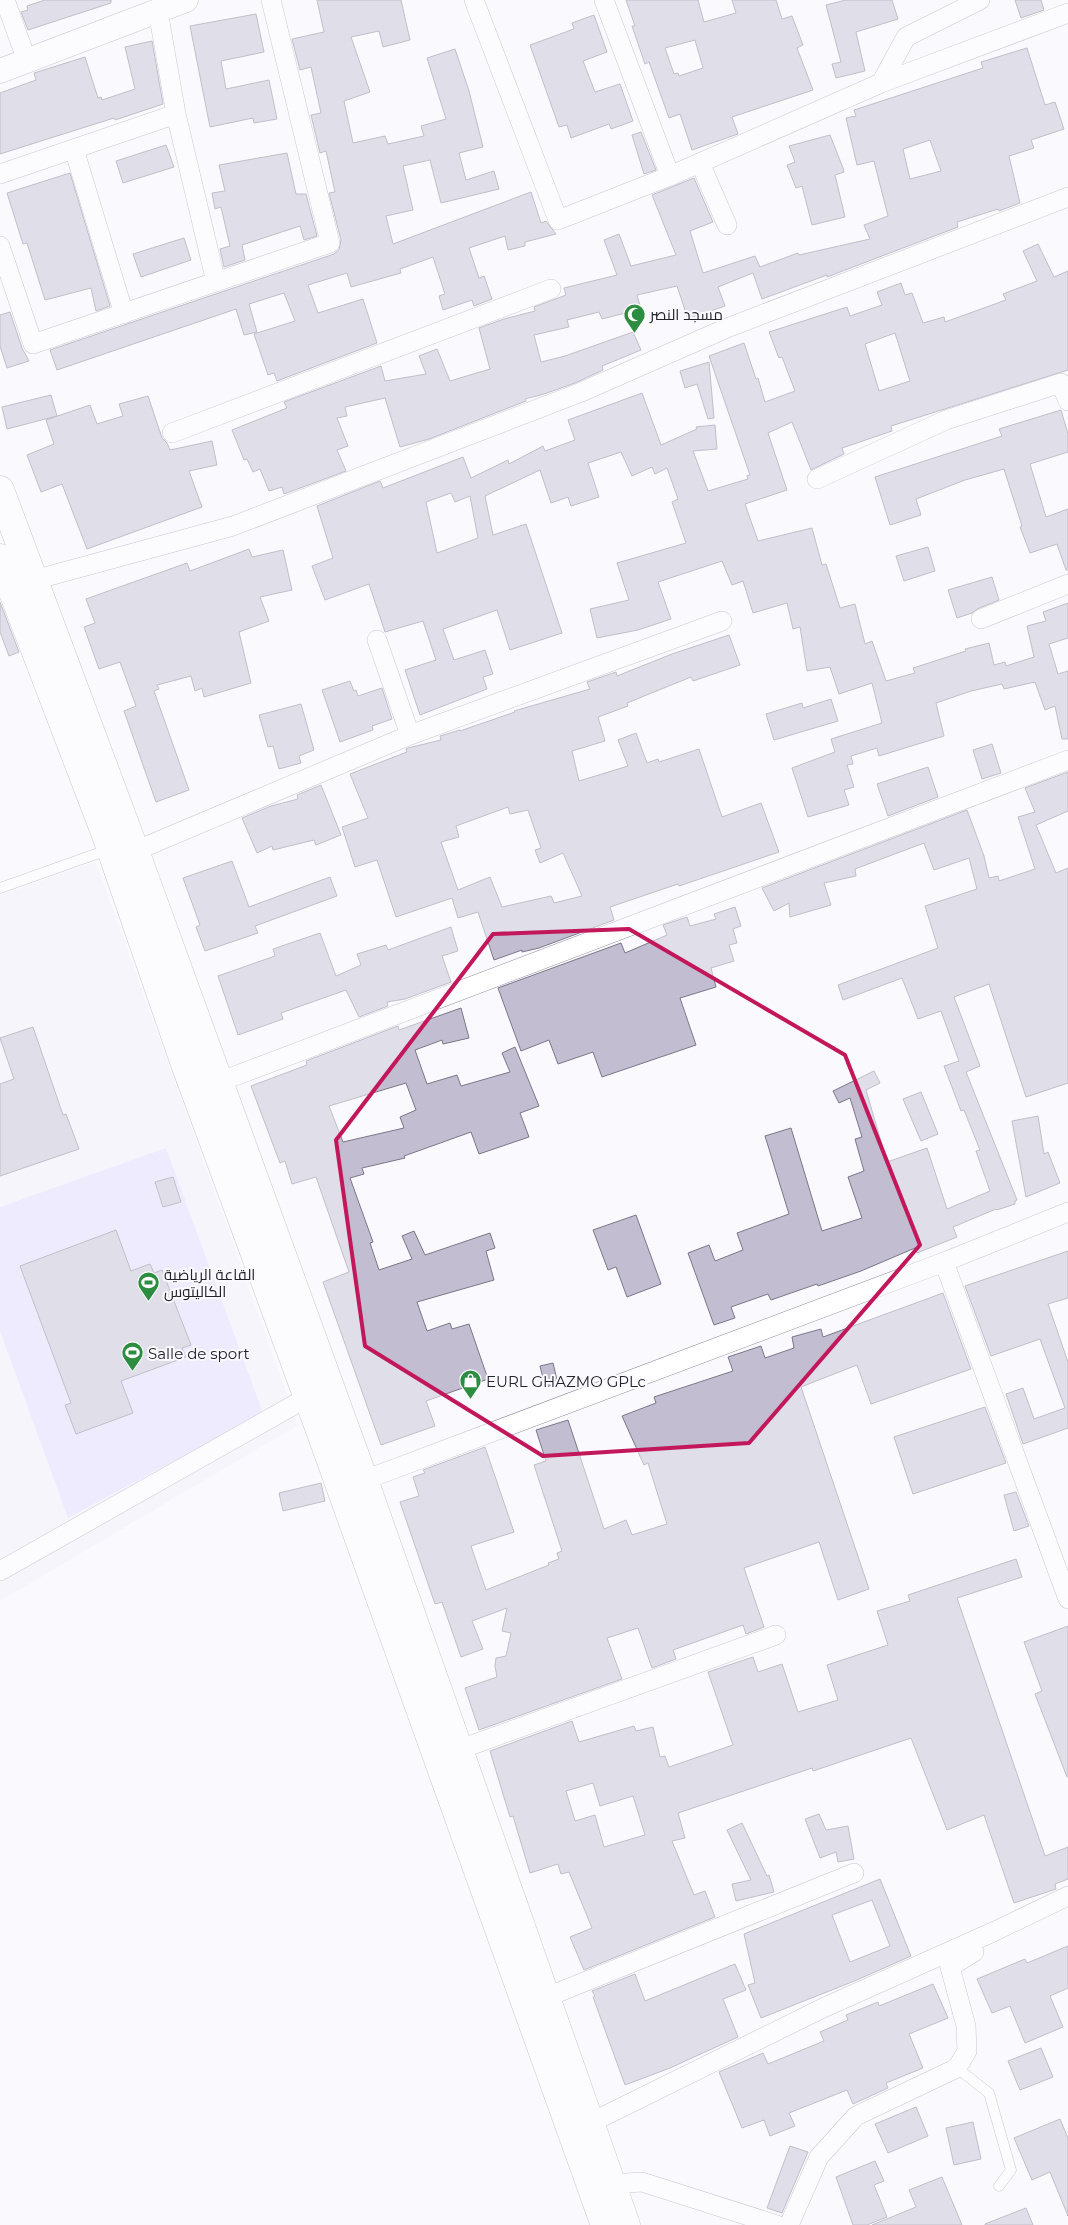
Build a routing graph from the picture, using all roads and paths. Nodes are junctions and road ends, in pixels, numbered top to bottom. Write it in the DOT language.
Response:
graph roads {
  1 [pos="5,0"];
  2 [pos="186,0"];
  3 [pos="271,0"];
  4 [pos="474,0"];
  5 [pos="604,0"];
  6 [pos="980,0"];
  7 [pos="158,11"];
  8 [pos="1068,13"];
  9 [pos="26,61"];
  10 [pos="0,71"];
  11 [pos="881,83"];
  12 [pos="176,114"];
  13 [pos="74,149"];
  14 [pos="700,163"];
  15 [pos="0,174"];
  16 [pos="670,176"];
  17 [pos="1068,197"];
  18 [pos="726,225"];
  19 [pos="0,246"];
  20 [pos="216,282"];
  21 [pos="551,289"];
  22 [pos="124,314"];
  23 [pos="1068,401"];
  24 [pos="172,433"];
  25 [pos="817,479"];
  26 [pos="0,490"];
  27 [pos="0,558"];
  28 [pos="34,580"];
  29 [pos="1068,584"];
  30 [pos="981,619"];
  31 [pos="722,621"];
  32 [pos="377,640"];
  33 [pos="410,735"];
  34 [pos="1068,760"];
  35 [pos="122,850"];
  36 [pos="0,888"];
  37 [pos="219,1082"];
  38 [pos="1068,1212"];
  39 [pos="944,1262"];
  40 [pos="308,1397"];
  41 [pos="352,1484"];
  42 [pos="0,1571"];
  43 [pos="1068,1600"];
  44 [pos="776,1635"];
  45 [pos="458,1750"];
  46 [pos="854,1873"];
  47 [pos="1068,1896"];
  48 [pos="1068,1908"];
  49 [pos="546,1996"];
  50 [pos="957,2068"];
  51 [pos="590,2123"];
  52 [pos="611,2184"];
  53 [pos="1000,2186"];
  54 [pos="605,2225"];
  55 [pos="626,2225"];
  56 [pos="777,2225"];
  57 [pos="789,2225"];
  1 -- 9 [label="street"];
  2 -- 7 [label="street"];
  3 -- 20 [label="street"];
  4 -- 16 [label="street"];
  5 -- 16 [label="street"];
  6 -- 11 [label="street"];
  7 -- 9 [label="street"];
  7 -- 12 [label="street"];
  8 -- 11 [label="street"];
  9 -- 10 [label="street"];
  11 -- 14 [label="street"];
  12 -- 13 [label="street"];
  12 -- 20 [label="street"];
  13 -- 15 [label="street"];
  13 -- 22 [label="street"];
  14 -- 16 [label="street"];
  14 -- 18 [label="street"];
  17 -- 28 [label="street"];
  19 -- 22 [label="street"];
  20 -- 22 [label="street"];
  21 -- 24 [label="street"];
  23 -- 25 [label="street"];
  26 -- 28 [label="main road"];
  27 -- 35 [label="main road"];
  28 -- 35 [label="main road"];
  29 -- 30 [label="street"];
  31 -- 33 [label="street"];
  32 -- 33 [label="street"];
  33 -- 35 [label="street"];
  34 -- 37 [label="street"];
  35 -- 36 [label="lane"];
  35 -- 37 [label="main road"];
  35 -- 40 [label="main road"];
  37 -- 41 [label="main road"];
  38 -- 39 [label="street"];
  39 -- 41 [label="street"];
  39 -- 43 [label="street"];
  40 -- 41 [label="main road"];
  40 -- 42 [label="street"];
  41 -- 45 [label="main road"];
  41 -- 54 [label="main road"];
  44 -- 45 [label="street"];
  45 -- 49 [label="main road"];
  46 -- 49 [label="street"];
  47 -- 51 [label="street"];
  48 -- 50 [label="street"];
  49 -- 51 [label="main road"];
  50 -- 53 [label="lane"];
  50 -- 57 [label="street"];
  51 -- 52 [label="main road"];
  52 -- 55 [label="main road"];
  52 -- 56 [label="street"];
}
